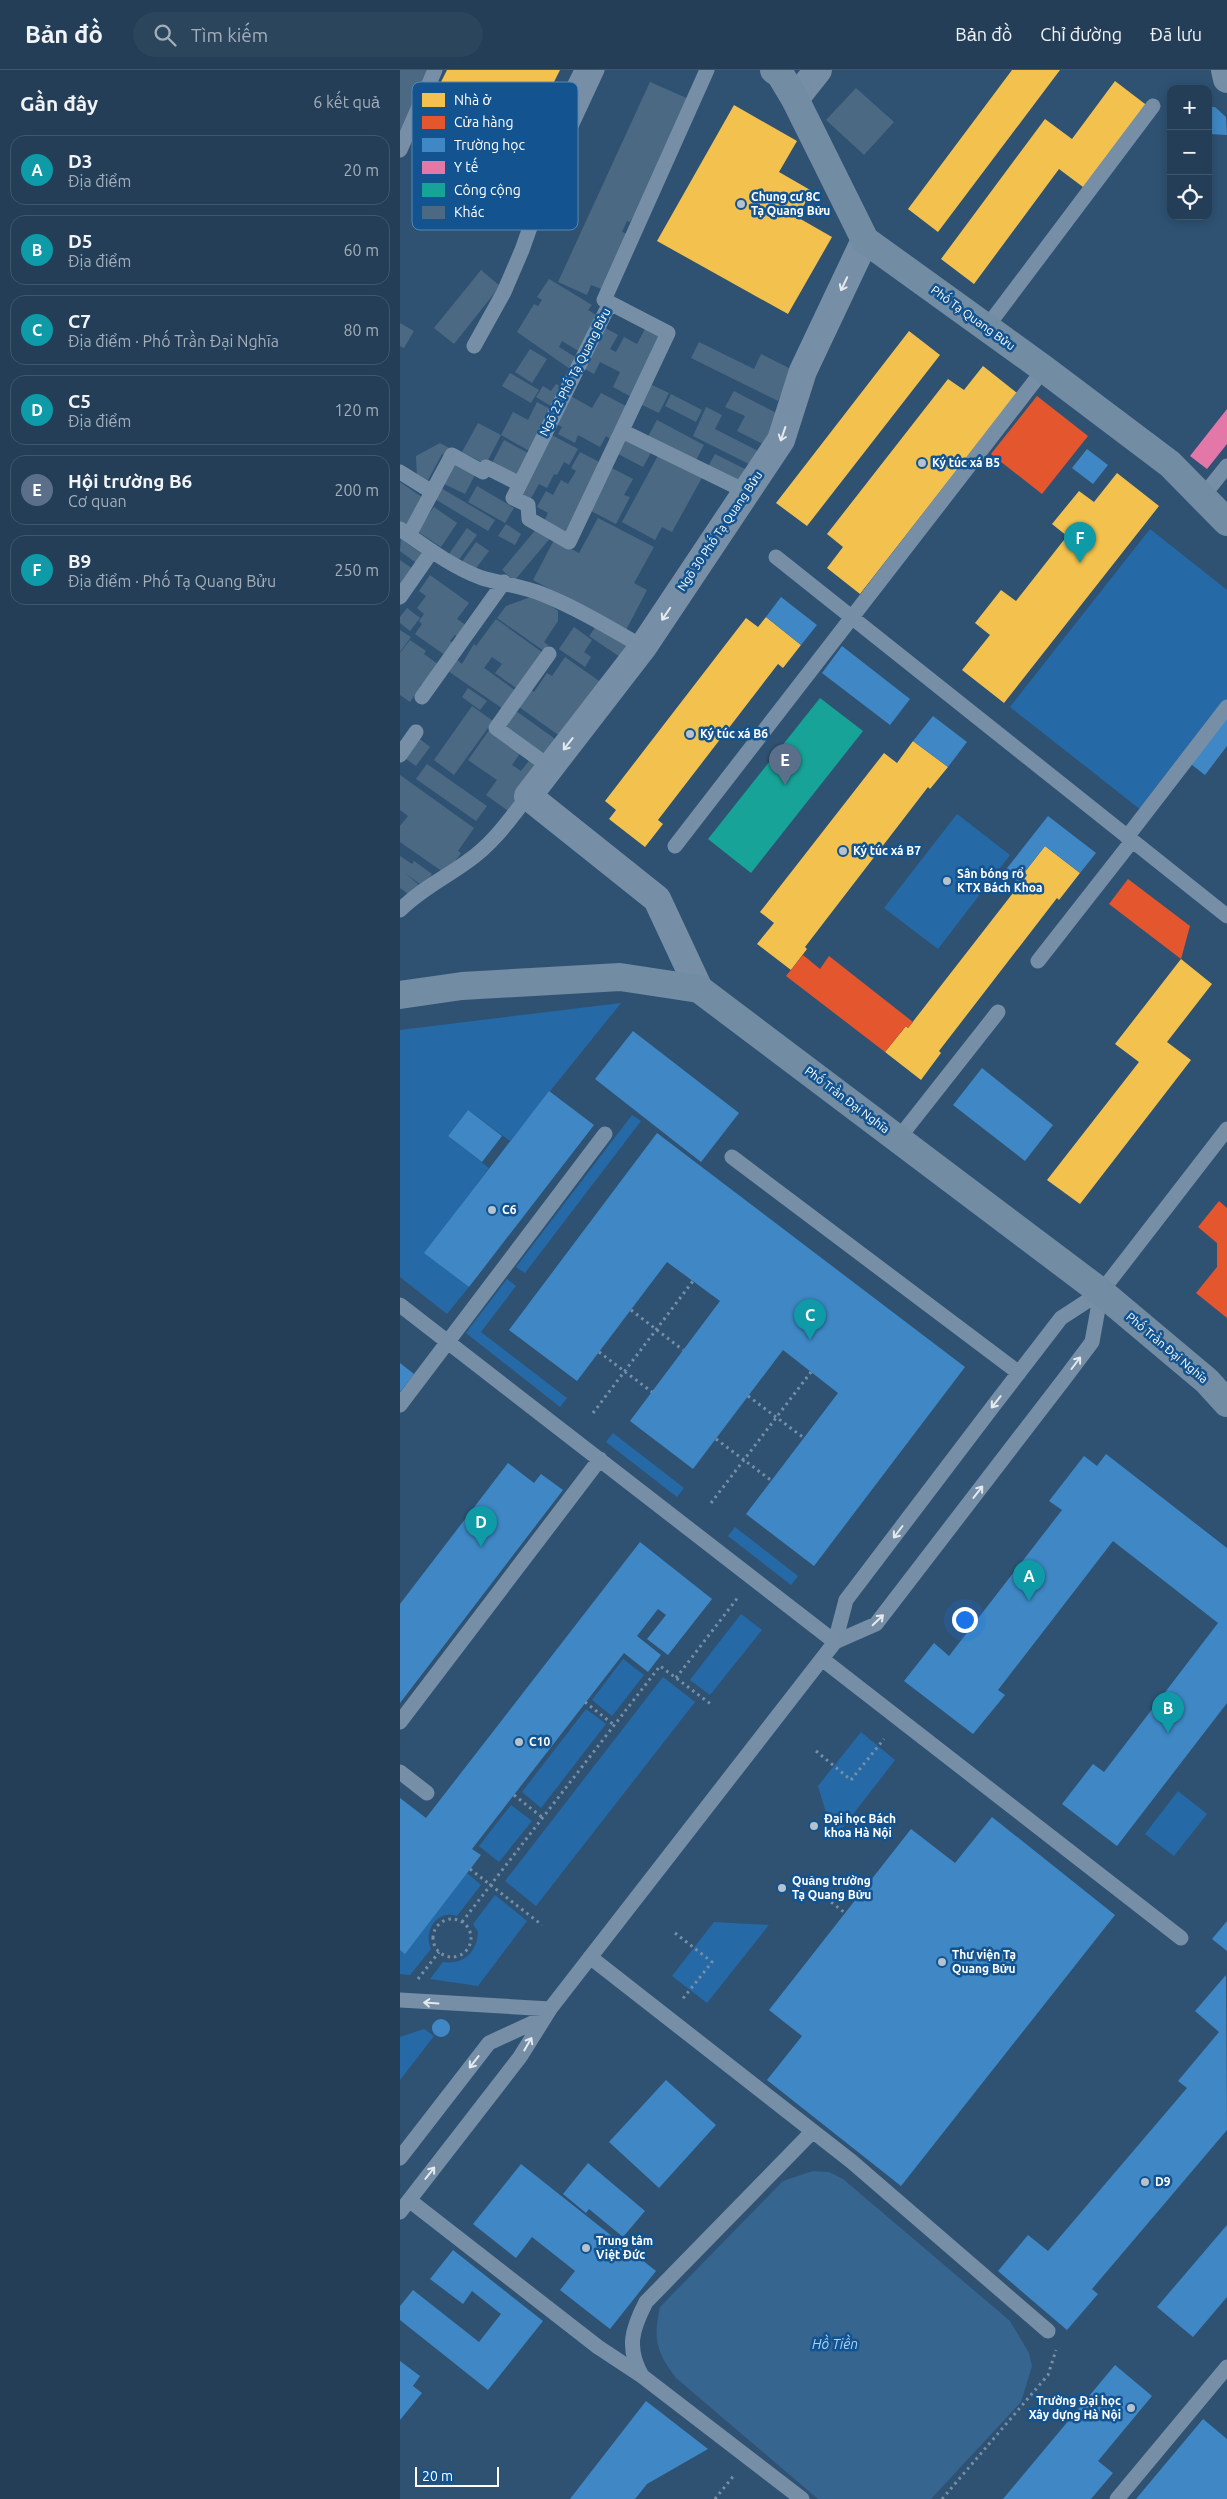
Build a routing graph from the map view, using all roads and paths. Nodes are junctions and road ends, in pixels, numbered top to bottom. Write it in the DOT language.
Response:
graph roads {
  1 [pos="435,70"];
  2 [pos="582,70"];
  3 [pos="597,70"];
  4 [pos="707,70"];
  5 [pos="774,70"];
  6 [pos="818,70"];
  7 [pos="1225,70"];
  8 [pos="1227,79"];
  9 [pos="430,82"];
  10 [pos="576,82"];
  11 [pos="795,99"];
  12 [pos="1153,106"];
  13 [pos="578,111"];
  14 [pos="412,123"];
  15 [pos="400,150"];
  16 [pos="529,230"];
  17 [pos="865,240"];
  18 [pos="610,303"];
  19 [pos="986,328"];
  20 [pos="474,346"];
  21 [pos="1044,369"];
  22 [pos="622,431"];
  23 [pos="1227,466"];
  24 [pos="400,472"];
  25 [pos="520,484"];
  26 [pos="432,492"];
  27 [pos="746,492"];
  28 [pos="1203,496"];
  29 [pos="1227,522"];
  30 [pos="404,532"];
  31 [pos="432,551"];
  32 [pos="776,557"];
  33 [pos="504,582"];
  34 [pos="400,597"];
  35 [pos="852,617"];
  36 [pos="643,647"];
  37 [pos="549,654"];
  38 [pos="422,697"];
  39 [pos="1227,707"];
  40 [pos="416,732"];
  41 [pos="400,755"];
  42 [pos="550,767"];
  43 [pos="528,796"];
  44 [pos="1129,839"];
  45 [pos="675,846"];
  46 [pos="403,901"];
  47 [pos="1227,916"];
  48 [pos="1038,961"];
  49 [pos="699,989"];
  50 [pos="400,995"];
  51 [pos="998,1012"];
  52 [pos="1227,1129"];
  53 [pos="605,1134"];
  54 [pos="898,1139"];
  55 [pos="732,1157"];
  56 [pos="693,1281"];
  57 [pos="1101,1292"];
  58 [pos="400,1305"];
  59 [pos="631,1310"];
  60 [pos="656,1329"];
  61 [pos="448,1342"];
  62 [pos="683,1350"];
  63 [pos="599,1352"];
  64 [pos="624,1371"];
  65 [pos="811,1372"];
  66 [pos="1019,1373"];
  67 [pos="652,1392"];
  68 [pos="748,1396"];
  69 [pos="1227,1403"];
  70 [pos="400,1405"];
  71 [pos="593,1413"];
  72 [pos="776,1418"];
  73 [pos="804,1438"];
  74 [pos="716,1439"];
  75 [pos="600,1459"];
  76 [pos="744,1460"];
  77 [pos="772,1481"];
  78 [pos="711,1503"];
  79 [pos="739,1596"];
  80 [pos="835,1642"];
  81 [pos="822,1659"];
  82 [pos="676,1678"];
  83 [pos="585,1702"];
  84 [pos="712,1706"];
  85 [pos="400,1722"];
  86 [pos="614,1725"];
  87 [pos="884,1739"];
  88 [pos="816,1751"];
  89 [pos="400,1772"];
  90 [pos="427,1794"];
  91 [pos="514,1795"];
  92 [pos="543,1818"];
  93 [pos="470,1868"];
  94 [pos="491,1885"];
  95 [pos="821,1894"];
  96 [pos="845,1913"];
  97 [pos="462,1922"];
  98 [pos="542,1925"];
  99 [pos="675,1933"];
  100 [pos="1181,1938"];
  101 [pos="439,1952"];
  102 [pos="590,1957"];
  103 [pos="414,1984"];
  104 [pos="400,2000"];
  105 [pos="680,2001"];
  106 [pos="546,2014"];
  107 [pos="812,2132"];
  108 [pos="400,2158"];
  109 [pos="409,2200"];
  110 [pos="400,2212"];
  111 [pos="1048,2331"];
  112 [pos="1227,2367"];
  113 [pos="642,2376"];
  114 [pos="748,2457"];
  115 [pos="715,2499"];
  116 [pos="802,2499"];
  117 [pos="942,2499"];
  118 [pos="1118,2499"];
  1 -- 9 [label="lane"];
  2 -- 10 [label="lane"];
  3 -- 13 [label="lane"];
  4 -- 18 [label="lane, Ngõ 22 Phố Tạ Quang Bửu"];
  5 -- 11 [label="street, Phố Tạ Quang Bửu"];
  6 -- 11 [label="street"];
  7 -- 8 [label="street"];
  11 -- 17 [label="street, Phố Tạ Quang Bửu"];
  12 -- 19 [label="lane"];
  14 -- 15 [label="lane"];
  16 -- 20 [label="lane"];
  17 -- 19 [label="street, Phố Tạ Quang Bửu"];
  17 -- 27 [label="street, Ngõ 30 Phố Tạ Quang Bửu, one-way"];
  18 -- 22 [label="lane"];
  18 -- 25 [label="lane, Ngõ 22 Phố Tạ Quang Bửu"];
  19 -- 21 [label="street, Phố Tạ Quang Bửu"];
  21 -- 28 [label="street, Phố Tạ Quang Bửu"];
  21 -- 35 [label="lane"];
  22 -- 25 [label="lane, Ngõ 22 Phố Tạ Quang Bửu"];
  22 -- 27 [label="lane"];
  23 -- 28 [label="lane"];
  24 -- 26 [label="lane"];
  25 -- 26 [label="lane"];
  26 -- 30 [label="lane"];
  27 -- 36 [label="street, Ngõ 30 Phố Tạ Quang Bửu, one-way"];
  28 -- 29 [label="street, Phố Tạ Quang Bửu"];
  30 -- 31 [label="lane"];
  31 -- 33 [label="lane"];
  31 -- 34 [label="lane"];
  32 -- 35 [label="lane"];
  33 -- 36 [label="lane"];
  33 -- 38 [label="lane"];
  35 -- 44 [label="lane"];
  35 -- 45 [label="lane"];
  36 -- 42 [label="street, Ngõ 30 Phố Tạ Quang Bửu, one-way"];
  37 -- 42 [label="lane"];
  39 -- 44 [label="lane"];
  40 -- 41 [label="lane"];
  42 -- 43 [label="street, Ngõ 30 Phố Tạ Quang Bửu"];
  43 -- 46 [label="lane, Ngõ 30 Phố Tạ Quang Bửu"];
  43 -- 49 [label="street"];
  44 -- 47 [label="lane"];
  44 -- 48 [label="lane"];
  49 -- 50 [label="street, Phố Trần Đại Nghĩa"];
  49 -- 54 [label="street, Phố Trần Đại Nghĩa"];
  51 -- 54 [label="lane"];
  52 -- 57 [label="lane"];
  53 -- 61 [label="lane"];
  54 -- 57 [label="street, Phố Trần Đại Nghĩa"];
  55 -- 66 [label="lane"];
  56 -- 60 [label="path"];
  57 -- 66 [label="lane"];
  57 -- 69 [label="street, Phố Trần Đại Nghĩa"];
  80 -- 57 [label="lane, one-way"];
  58 -- 61 [label="lane"];
  59 -- 60 [label="path"];
  60 -- 62 [label="path"];
  60 -- 64 [label="path"];
  61 -- 70 [label="lane"];
  61 -- 75 [label="lane"];
  63 -- 64 [label="path"];
  64 -- 67 [label="path"];
  64 -- 71 [label="path"];
  65 -- 72 [label="path"];
  66 -- 80 [label="lane, one-way"];
  68 -- 72 [label="path"];
  72 -- 73 [label="path"];
  72 -- 76 [label="path"];
  74 -- 76 [label="path"];
  75 -- 80 [label="lane"];
  75 -- 85 [label="lane"];
  76 -- 77 [label="path"];
  76 -- 78 [label="path"];
  79 -- 82 [label="path"];
  80 -- 81 [label="lane"];
  81 -- 100 [label="lane"];
  81 -- 102 [label="lane"];
  82 -- 84 [label="path"];
  82 -- 86 [label="path"];
  83 -- 86 [label="path"];
  86 -- 92 [label="path"];
  87 -- 88 [label="path"];
  89 -- 90 [label="lane"];
  91 -- 92 [label="path"];
  92 -- 94 [label="path"];
  93 -- 94 [label="path"];
  94 -- 97 [label="path"];
  94 -- 98 [label="path"];
  95 -- 96 [label="path"];
  97 -- 101 [label="path"];
  97 -- 101 [label="path"];
  99 -- 105 [label="path"];
  101 -- 103 [label="path"];
  102 -- 106 [label="lane"];
  102 -- 107 [label="lane"];
  106 -- 104 [label="lane, one-way"];
  106 -- 108 [label="lane, one-way"];
  109 -- 106 [label="lane, one-way"];
  107 -- 111 [label="lane"];
  107 -- 113 [label="lane"];
  109 -- 110 [label="lane"];
  109 -- 113 [label="lane"];
  111 -- 117 [label="path"];
  112 -- 118 [label="lane"];
  113 -- 114 [label="lane"];
  114 -- 115 [label="path"];
  114 -- 116 [label="lane"];
}
